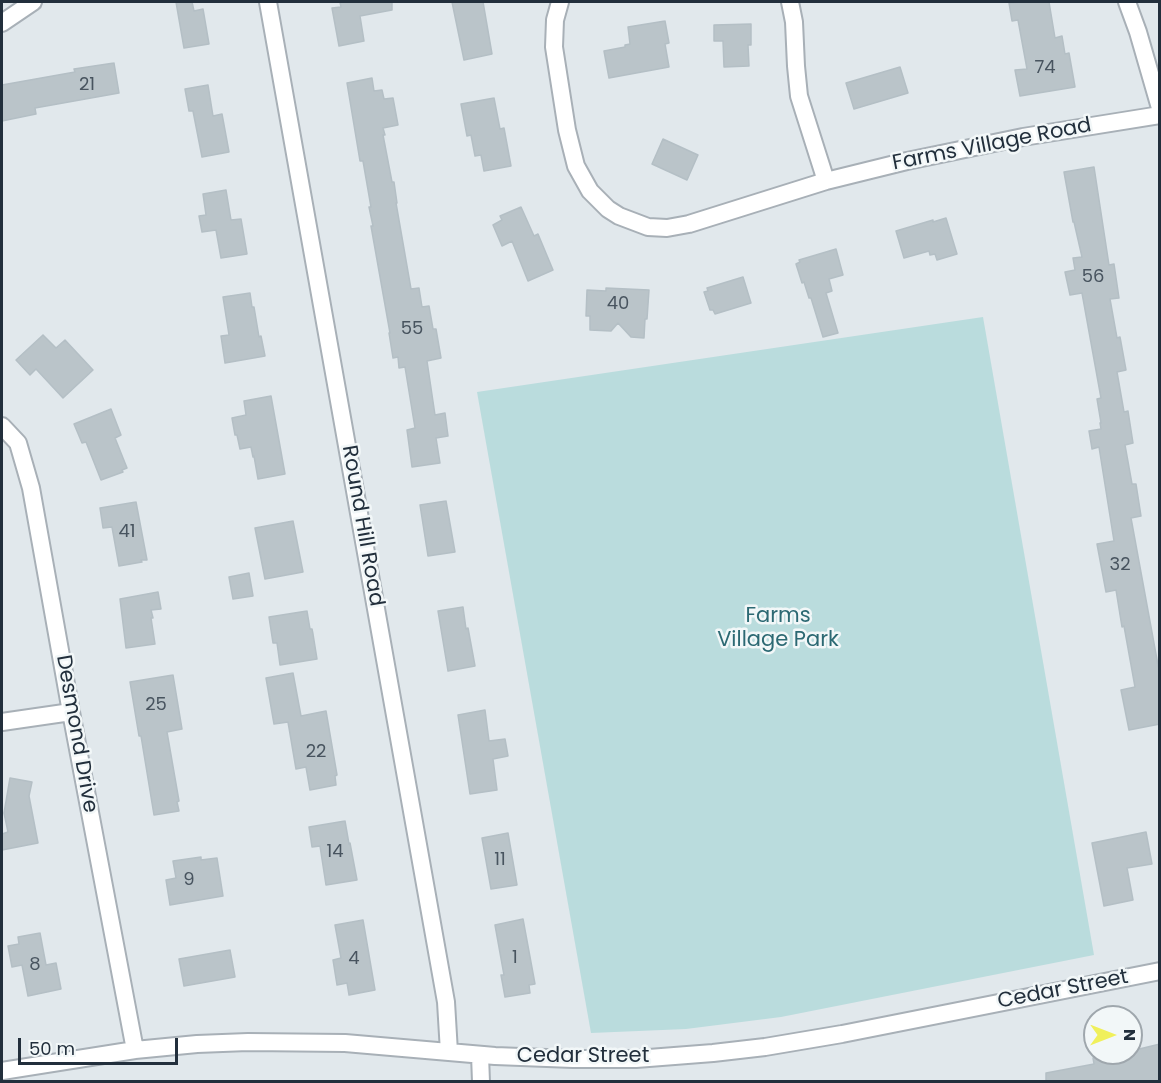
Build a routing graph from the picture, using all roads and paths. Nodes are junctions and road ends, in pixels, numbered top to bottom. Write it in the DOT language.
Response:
graph roads {
  1 [pos="33,2"];
  2 [pos="268,2"];
  3 [pos="560,2"];
  4 [pos="790,2"];
  5 [pos="1127,2"];
  6 [pos="2,23"];
  7 [pos="1160,108"];
  8 [pos="1160,115"];
  9 [pos="826,181"];
  10 [pos="2,426"];
  11 [pos="71,712"];
  12 [pos="2,722"];
  13 [pos="1160,971"];
  14 [pos="135,1050"];
  15 [pos="449,1052"];
  16 [pos="480,1055"];
  17 [pos="2,1071"];
  18 [pos="481,1082"];
  1 -- 6 [label="street"];
  2 -- 15 [label="street, Round Hill Road"];
  3 -- 9 [label="street, Farms Village Road"];
  4 -- 9 [label="street"];
  5 -- 7 [label="street"];
  8 -- 9 [label="street, Farms Village Road"];
  10 -- 11 [label="street, Desmond Drive"];
  11 -- 12 [label="street"];
  11 -- 14 [label="street, Desmond Drive"];
  13 -- 16 [label="street, Cedar Street"];
  14 -- 15 [label="street, Cedar Street"];
  14 -- 17 [label="street, Cedar Street"];
  15 -- 16 [label="street, Cedar Street"];
  16 -- 18 [label="street"];
}
